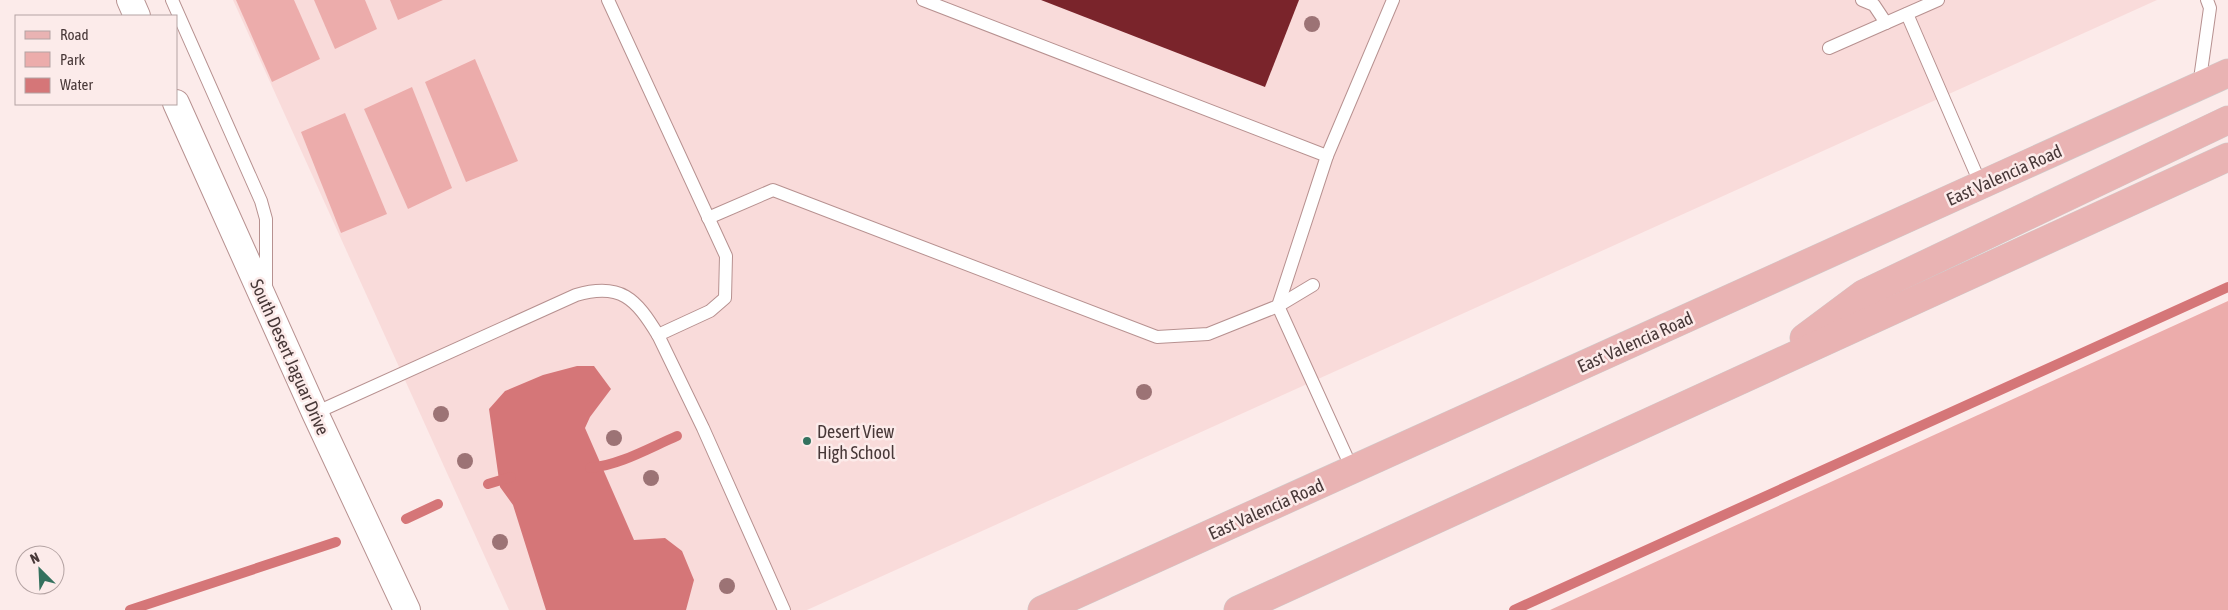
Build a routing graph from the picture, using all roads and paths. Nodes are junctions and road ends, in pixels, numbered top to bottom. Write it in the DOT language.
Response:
graph roads {
  1 [pos="130,0"];
  2 [pos="172,0"];
  3 [pos="608,0"];
  4 [pos="923,0"];
  5 [pos="1393,0"];
  6 [pos="1862,0"];
  7 [pos="1938,0"];
  8 [pos="2207,0"];
  9 [pos="1907,14"];
  10 [pos="137,15"];
  11 [pos="1886,23"];
  12 [pos="1828,48"];
  13 [pos="2228,73"];
  14 [pos="2199,86"];
  15 [pos="177,105"];
  16 [pos="2228,120"];
  17 [pos="1327,156"];
  18 [pos="2228,157"];
  19 [pos="1981,185"];
  20 [pos="708,218"];
  21 [pos="1313,285"];
  22 [pos="266,303"];
  23 [pos="1278,306"];
  24 [pos="658,336"];
  25 [pos="1763,369"];
  26 [pos="315,413"];
  27 [pos="1353,471"];
  28 [pos="407,610"];
  29 [pos="784,610"];
  30 [pos="1042,610"];
  31 [pos="1238,610"];
  1 -- 10 [label="street"];
  2 -- 22 [label="lane"];
  3 -- 20 [label="lane"];
  4 -- 17 [label="lane"];
  5 -- 17 [label="lane"];
  6 -- 11 [label="lane"];
  7 -- 9 [label="lane"];
  8 -- 14 [label="lane"];
  9 -- 11 [label="lane"];
  9 -- 19 [label="lane"];
  11 -- 12 [label="lane"];
  13 -- 14 [label="main road, East Valencia Road"];
  14 -- 19 [label="main road, East Valencia Road"];
  15 -- 22 [label="street, South Desert Jaguar Drive"];
  16 -- 25 [label="main road"];
  17 -- 23 [label="lane"];
  18 -- 25 [label="main road"];
  19 -- 27 [label="main road, East Valencia Road"];
  20 -- 23 [label="lane"];
  20 -- 24 [label="lane"];
  21 -- 23 [label="lane"];
  22 -- 26 [label="street, South Desert Jaguar Drive"];
  23 -- 27 [label="lane"];
  24 -- 26 [label="lane"];
  24 -- 29 [label="lane"];
  25 -- 31 [label="main road"];
  26 -- 28 [label="street, South Desert Jaguar Drive"];
  27 -- 30 [label="main road, East Valencia Road"];
}
